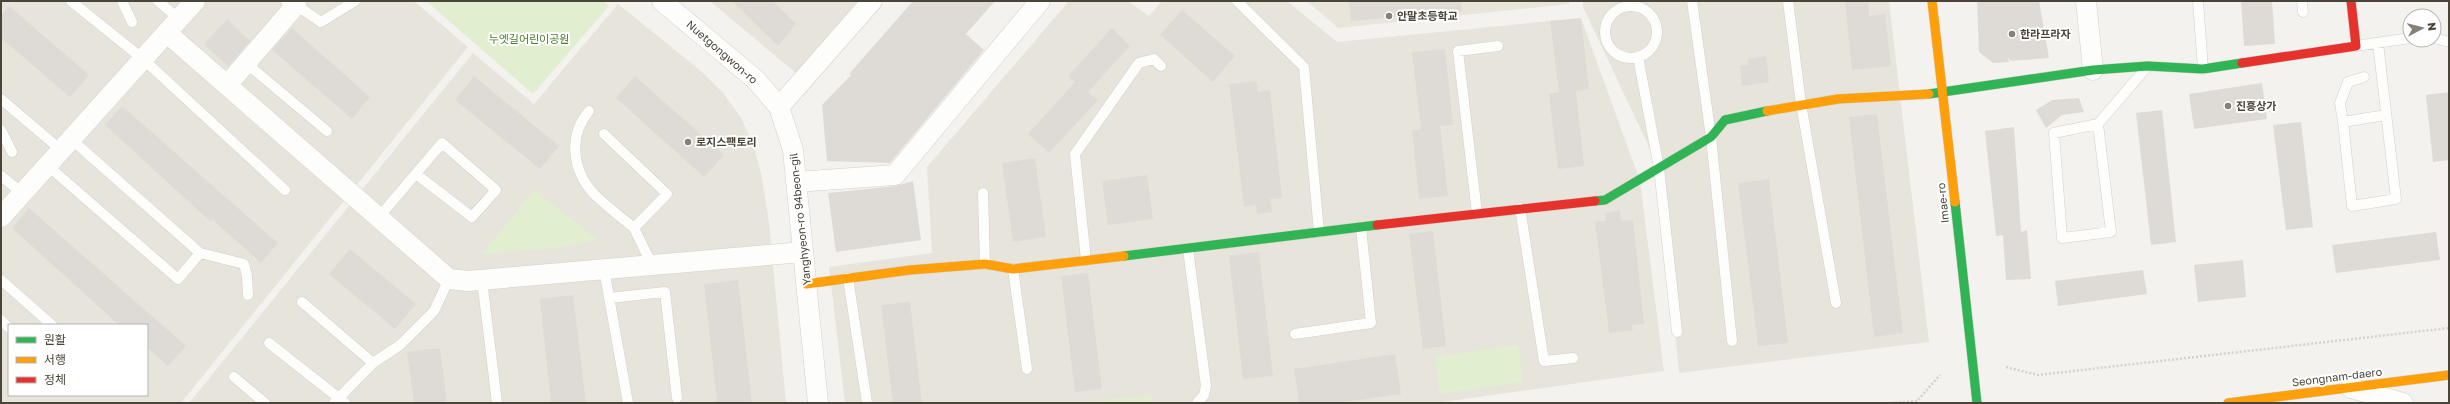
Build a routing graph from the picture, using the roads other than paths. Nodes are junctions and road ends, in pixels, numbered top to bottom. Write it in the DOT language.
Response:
graph roads {
  1 [pos="71,1"];
  2 [pos="122,1"];
  3 [pos="158,1"];
  4 [pos="195,1"];
  5 [pos="355,1"];
  6 [pos="662,1"];
  7 [pos="872,1"];
  8 [pos="1040,1"];
  9 [pos="1237,1"];
  10 [pos="1692,1"];
  11 [pos="1788,1"];
  12 [pos="1932,1"];
  13 [pos="2086,1"];
  14 [pos="2198,1"];
  15 [pos="2302,1"];
  16 [pos="2351,1"];
  17 [pos="294,3"];
  18 [pos="2303,12"];
  19 [pos="132,22"];
  20 [pos="173,26"];
  21 [pos="2402,39"];
  22 [pos="2378,43"];
  23 [pos="1498,46"];
  24 [pos="2356,46"];
  25 [pos="1638,57"];
  26 [pos="143,59"];
  27 [pos="246,63"];
  28 [pos="1161,66"];
  29 [pos="2148,66"];
  30 [pos="2203,69"];
  31 [pos="2093,70"];
  32 [pos="2364,77"];
  33 [pos="227,85"];
  34 [pos="1942,93"];
  35 [pos="1,99"];
  36 [pos="1801,104"];
  37 [pos="779,107"];
  38 [pos="589,111"];
  39 [pos="2386,115"];
  40 [pos="2343,122"];
  41 [pos="2098,124"];
  42 [pos="1,130"];
  43 [pos="327,130"];
  44 [pos="604,134"];
  45 [pos="1711,137"];
  46 [pos="66,144"];
  47 [pos="12,152"];
  48 [pos="47,165"];
  49 [pos="1659,168"];
  50 [pos="416,174"];
  51 [pos="1,176"];
  52 [pos="796,182"];
  53 [pos="286,190"];
  54 [pos="22,193"];
  55 [pos="982,193"];
  56 [pos="1520,208"];
  57 [pos="1477,213"];
  58 [pos="1,217"];
  59 [pos="379,217"];
  60 [pos="634,228"];
  61 [pos="1361,228"];
  62 [pos="1319,232"];
  63 [pos="1188,249"];
  64 [pos="803,252"];
  65 [pos="200,253"];
  66 [pos="1086,260"];
  67 [pos="985,264"];
  68 [pos="652,265"];
  69 [pos="604,269"];
  70 [pos="1013,269"];
  71 [pos="848,278"];
  72 [pos="449,279"];
  73 [pos="482,280"];
  74 [pos="806,284"];
  75 [pos="3,285"];
  76 [pos="248,295"];
  77 [pos="609,298"];
  78 [pos="302,302"];
  79 [pos="1836,303"];
  80 [pos="51,324"];
  81 [pos="1677,332"];
  82 [pos="1295,334"];
  83 [pos="1732,341"];
  84 [pos="269,343"];
  85 [pos="1573,358"];
  86 [pos="373,362"];
  87 [pos="1027,369"];
  88 [pos="2449,375"];
  89 [pos="234,377"];
  90 [pos="2351,388"];
  91 [pos="677,398"];
  92 [pos="340,402"];
  93 [pos="265,403"];
  94 [pos="497,403"];
  95 [pos="628,403"];
  96 [pos="818,403"];
  97 [pos="867,403"];
  98 [pos="1197,403"];
  99 [pos="1977,403"];
  100 [pos="2228,403"];
  101 [pos="2403,403"];
  1 -- 26 [label="lane"];
  2 -- 19 [label="lane"];
  3 -- 20 [label="lane"];
  4 -- 20 [label="street"];
  5 -- 17 [label="lane"];
  6 -- 37 [label="street, Nuetgongwon-ro"];
  7 -- 37 [label="street"];
  8 -- 52 [label="street"];
  9 -- 62 [label="lane"];
  10 -- 45 [label="lane"];
  11 -- 36 [label="lane"];
  12 -- 34 [label="street, Imae-ro"];
  13 -- 31 [label="street"];
  14 -- 30 [label="lane"];
  15 -- 18 [label="lane"];
  16 -- 24 [label="street"];
  17 -- 27 [label="street"];
  20 -- 26 [label="street"];
  20 -- 33 [label="street"];
  21 -- 22 [label="lane"];
  22 -- 24 [label="lane"];
  22 -- 39 [label="lane"];
  23 -- 57 [label="lane"];
  24 -- 30 [label="street"];
  25 -- 25 [label="lane"];
  25 -- 49 [label="lane"];
  26 -- 46 [label="street"];
  26 -- 53 [label="lane"];
  27 -- 33 [label="street"];
  27 -- 43 [label="lane"];
  28 -- 66 [label="lane"];
  29 -- 30 [label="street"];
  29 -- 31 [label="street"];
  29 -- 41 [label="lane"];
  31 -- 34 [label="street"];
  32 -- 40 [label="lane"];
  33 -- 59 [label="street"];
  34 -- 36 [label="street"];
  34 -- 99 [label="street, Imae-ro"];
  35 -- 46 [label="lane"];
  36 -- 45 [label="street"];
  36 -- 79 [label="lane"];
  37 -- 52 [label="street, Yanghyeon-ro 94beon-gil"];
  38 -- 60 [label="lane"];
  39 -- 40 [label="lane"];
  39 -- 40 [label="lane"];
  41 -- 41 [label="lane"];
  42 -- 47 [label="lane"];
  44 -- 60 [label="lane"];
  45 -- 49 [label="street"];
  45 -- 83 [label="lane"];
  46 -- 48 [label="street"];
  46 -- 65 [label="lane"];
  48 -- 54 [label="street"];
  48 -- 65 [label="lane"];
  49 -- 56 [label="street"];
  49 -- 81 [label="lane"];
  50 -- 50 [label="lane"];
  50 -- 59 [label="lane"];
  51 -- 54 [label="lane"];
  52 -- 64 [label="street, Yanghyeon-ro 94beon-gil"];
  54 -- 58 [label="street"];
  55 -- 67 [label="lane"];
  56 -- 57 [label="street"];
  56 -- 85 [label="lane"];
  57 -- 61 [label="street"];
  59 -- 72 [label="street"];
  60 -- 68 [label="lane"];
  61 -- 62 [label="street"];
  61 -- 82 [label="lane"];
  62 -- 63 [label="street"];
  63 -- 66 [label="street"];
  63 -- 98 [label="lane"];
  64 -- 68 [label="street"];
  64 -- 74 [label="street, Yanghyeon-ro 94beon-gil"];
  65 -- 76 [label="lane"];
  66 -- 70 [label="street"];
  67 -- 70 [label="street"];
  67 -- 71 [label="street"];
  68 -- 69 [label="street"];
  69 -- 73 [label="street"];
  69 -- 77 [label="lane"];
  70 -- 87 [label="lane"];
  71 -- 74 [label="street"];
  71 -- 97 [label="lane"];
  72 -- 73 [label="street"];
  72 -- 86 [label="lane"];
  73 -- 94 [label="lane"];
  74 -- 96 [label="street, Yanghyeon-ro 94beon-gil"];
  75 -- 80 [label="lane"];
  77 -- 91 [label="lane"];
  77 -- 95 [label="lane"];
  78 -- 86 [label="lane"];
  84 -- 92 [label="lane"];
  86 -- 92 [label="lane"];
  88 -- 90 [label="street, Seongnam-daero"];
  89 -- 93 [label="lane"];
  90 -- 100 [label="street, Seongnam-daero"];
  90 -- 101 [label="street"];
}
